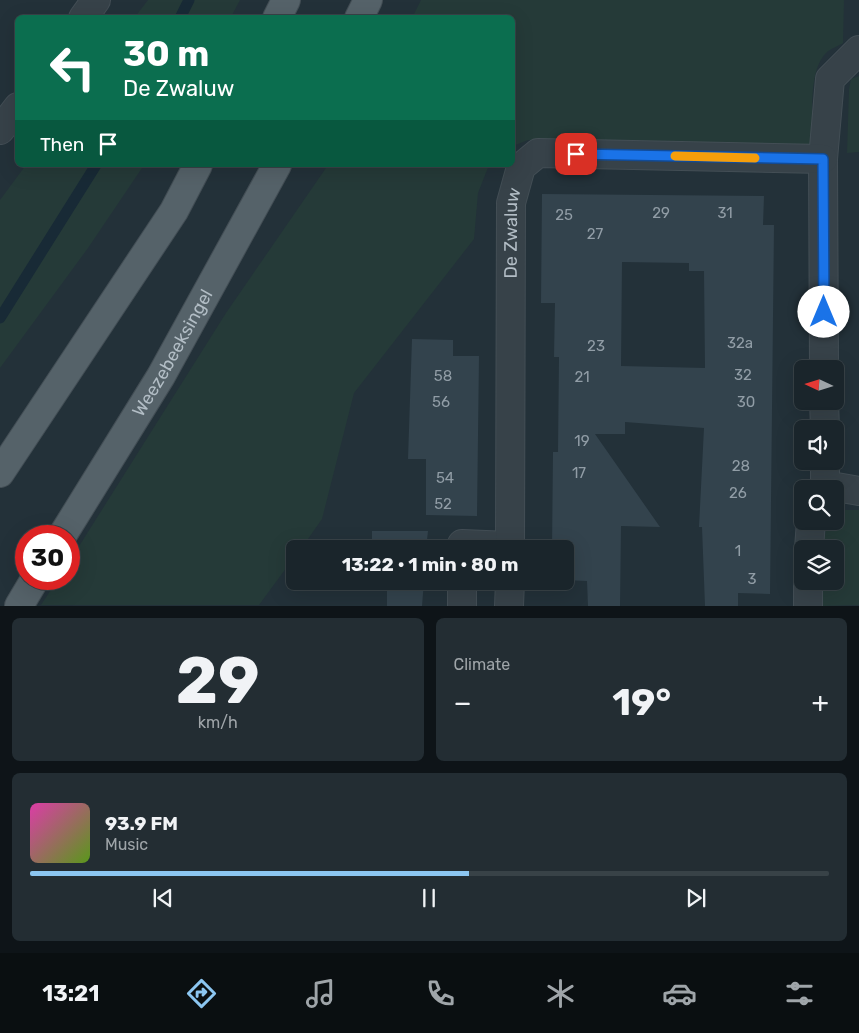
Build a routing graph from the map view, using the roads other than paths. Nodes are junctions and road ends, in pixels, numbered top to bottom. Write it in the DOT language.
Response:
graph roads {
  1 [pos="96,0"];
  2 [pos="286,0"];
  3 [pos="368,0"];
  4 [pos="85,15"];
  5 [pos="278,15"];
  6 [pos="360,15"];
  7 [pos="859,50"];
  8 [pos="15,111"];
  9 [pos="0,130"];
  10 [pos="823,159"];
  11 [pos="197,167"];
  12 [pos="276,167"];
  13 [pos="824,360"];
  14 [pos="0,474"];
  15 [pos="824,478"];
  16 [pos="859,491"];
  17 [pos="69,525"];
  18 [pos="510,540"];
  19 [pos="29,590"];
  20 [pos="462,590"];
  21 [pos="510,590"];
  22 [pos="808,590"];
  23 [pos="19,606"];
  24 [pos="462,606"];
  25 [pos="509,606"];
  26 [pos="808,606"];
  1 -- 4 [label="street"];
  2 -- 5 [label="main road"];
  3 -- 6 [label="main road"];
  7 -- 10 [label="street"];
  8 -- 9 [label="street"];
  10 -- 13 [label="street"];
  10 -- 18 [label="street, De Zwaluw"];
  11 -- 14 [label="main road"];
  12 -- 17 [label="main road, Weezebeeksingel"];
  15 -- 16 [label="street"];
  19 -- 23 [label="main road"];
  20 -- 24 [label="street"];
  21 -- 25 [label="street"];
  22 -- 26 [label="street"];
}
